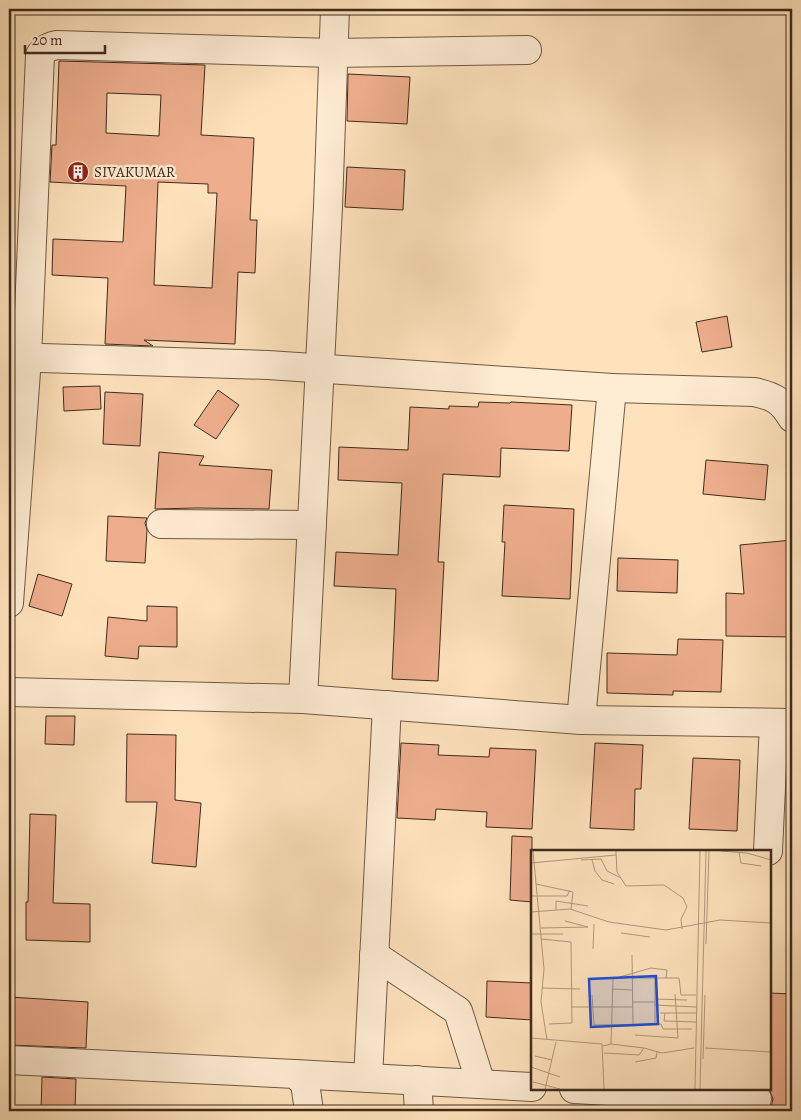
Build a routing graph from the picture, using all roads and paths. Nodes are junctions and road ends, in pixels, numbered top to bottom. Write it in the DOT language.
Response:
graph roads {
  1 [pos="335,9"];
  2 [pos="527,50"];
  3 [pos="333,53"];
  4 [pos="18,358"];
  5 [pos="320,368"];
  6 [pos="612,388"];
  7 [pos="792,418"];
  8 [pos="161,524"];
  9 [pos="312,524"];
  10 [pos="9,604"];
  11 [pos="9,692"];
  12 [pos="304,699"];
  13 [pos="387,705"];
  14 [pos="580,720"];
  15 [pos="783,723"];
  16 [pos="768,850"];
  17 [pos="374,955"];
  18 [pos="9,1060"];
  19 [pos="295,1074"];
  20 [pos="368,1078"];
  21 [pos="418,1080"];
  22 [pos="481,1084"];
  23 [pos="531,1086"];
  24 [pos="591,1090"];
  25 [pos="757,1100"];
  26 [pos="309,1111"];
  27 [pos="419,1111"];
  1 -- 3 [label="street"];
  2 -- 3 [label="street"];
  3 -- 4 [label="street"];
  3 -- 5 [label="street"];
  4 -- 5 [label="street"];
  4 -- 10 [label="street"];
  5 -- 6 [label="street"];
  5 -- 9 [label="street"];
  6 -- 7 [label="street"];
  6 -- 14 [label="street"];
  8 -- 9 [label="street"];
  9 -- 12 [label="street"];
  11 -- 12 [label="street"];
  12 -- 13 [label="street"];
  13 -- 14 [label="street"];
  13 -- 17 [label="street"];
  14 -- 15 [label="street"];
  15 -- 16 [label="street"];
  17 -- 20 [label="street"];
  17 -- 22 [label="street"];
  18 -- 19 [label="street"];
  19 -- 20 [label="street"];
  19 -- 26 [label="street"];
  20 -- 21 [label="street"];
  21 -- 22 [label="street"];
  21 -- 27 [label="street"];
  22 -- 23 [label="street"];
  24 -- 25 [label="street"];
}
